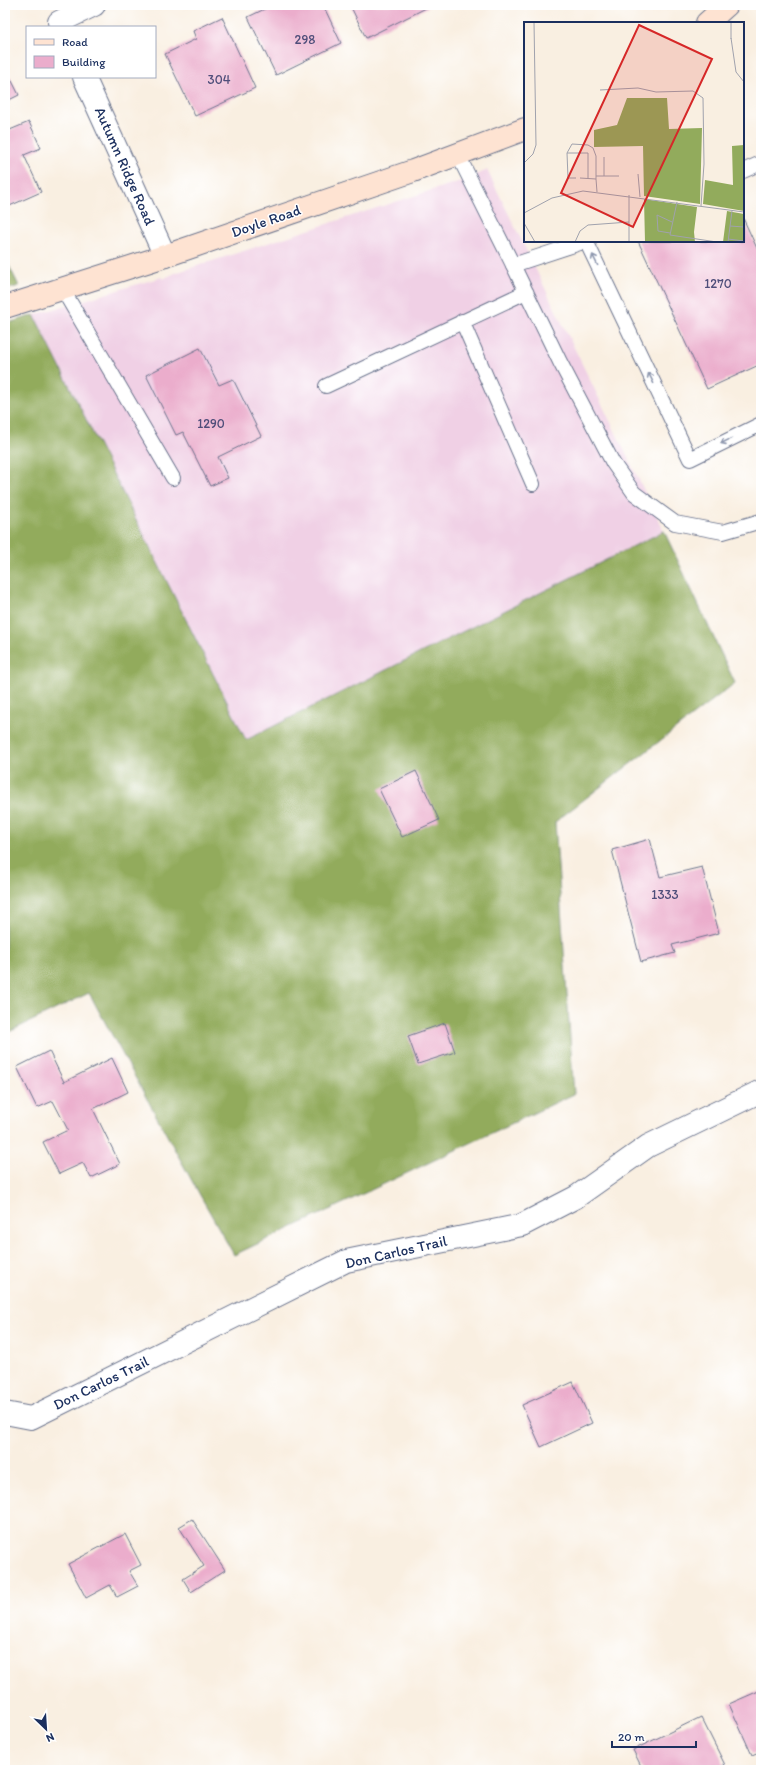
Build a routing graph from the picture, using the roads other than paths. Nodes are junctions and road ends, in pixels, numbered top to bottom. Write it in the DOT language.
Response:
graph roads {
  1 [pos="94,5"];
  2 [pos="727,5"];
  3 [pos="57,18"];
  4 [pos="708,22"];
  5 [pos="84,78"];
  6 [pos="524,129"];
  7 [pos="458,155"];
  8 [pos="761,163"];
  9 [pos="744,171"];
  10 [pos="583,242"];
  11 [pos="586,242"];
  12 [pos="165,256"];
  13 [pos="513,265"];
  14 [pos="62,290"];
  15 [pos="526,292"];
  16 [pos="5,307"];
  17 [pos="462,321"];
  18 [pos="326,386"];
  19 [pos="761,424"];
  20 [pos="173,478"];
  21 [pos="533,484"];
  22 [pos="761,521"];
  23 [pos="761,1090"];
  24 [pos="5,1413"];
  1 -- 3 [label="street"];
  2 -- 4 [label="main road"];
  5 -- 12 [label="street, Autumn Ridge Road"];
  6 -- 7 [label="main road, Doyle Road"];
  7 -- 12 [label="main road, Doyle Road"];
  7 -- 13 [label="lane"];
  8 -- 9 [label="lane"];
  10 -- 13 [label="lane"];
  19 -- 11 [label="lane, one-way"];
  12 -- 14 [label="main road, Doyle Road"];
  13 -- 15 [label="lane"];
  14 -- 16 [label="main road, Doyle Road"];
  14 -- 20 [label="lane"];
  15 -- 17 [label="lane"];
  15 -- 22 [label="lane"];
  17 -- 18 [label="lane"];
  17 -- 21 [label="lane"];
  23 -- 24 [label="street, Don Carlos Trail"];
}
